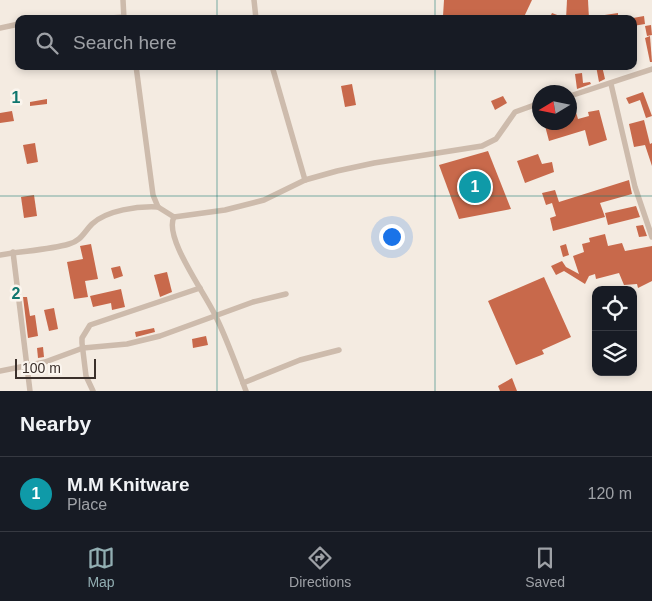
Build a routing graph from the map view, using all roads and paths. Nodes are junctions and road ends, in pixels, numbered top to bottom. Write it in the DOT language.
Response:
graph roads {
  1 [pos="123,0"];
  2 [pos="254,0"];
  3 [pos="124,15"];
  4 [pos="256,15"];
  5 [pos="15,25"];
  6 [pos="0,28"];
  7 [pos="652,69"];
  8 [pos="137,70"];
  9 [pos="273,70"];
  10 [pos="611,84"];
  11 [pos="577,94"];
  12 [pos="532,106"];
  13 [pos="305,180"];
  14 [pos="158,207"];
  15 [pos="174,217"];
  16 [pos="652,236"];
  17 [pos="13,252"];
  18 [pos="0,255"];
  19 [pos="200,288"];
  20 [pos="286,294"];
  21 [pos="216,316"];
  22 [pos="83,348"];
  23 [pos="339,350"];
  24 [pos="26,367"];
  25 [pos="0,371"];
  26 [pos="243,384"];
  27 [pos="30,391"];
  28 [pos="92,391"];
  29 [pos="246,391"];
  1 -- 3 [label="street"];
  2 -- 4 [label="street"];
  5 -- 6 [label="street"];
  7 -- 10 [label="street"];
  8 -- 14 [label="street"];
  9 -- 13 [label="street"];
  10 -- 11 [label="street"];
  10 -- 16 [label="street"];
  12 -- 13 [label="street"];
  13 -- 15 [label="street"];
  14 -- 15 [label="street"];
  14 -- 17 [label="street"];
  15 -- 19 [label="street"];
  17 -- 18 [label="street"];
  17 -- 24 [label="street"];
  19 -- 21 [label="street"];
  19 -- 22 [label="street"];
  20 -- 21 [label="street"];
  21 -- 22 [label="street"];
  21 -- 26 [label="street"];
  22 -- 24 [label="street"];
  22 -- 28 [label="street"];
  23 -- 26 [label="street"];
  24 -- 25 [label="street"];
  24 -- 27 [label="street"];
  26 -- 29 [label="street"];
}
